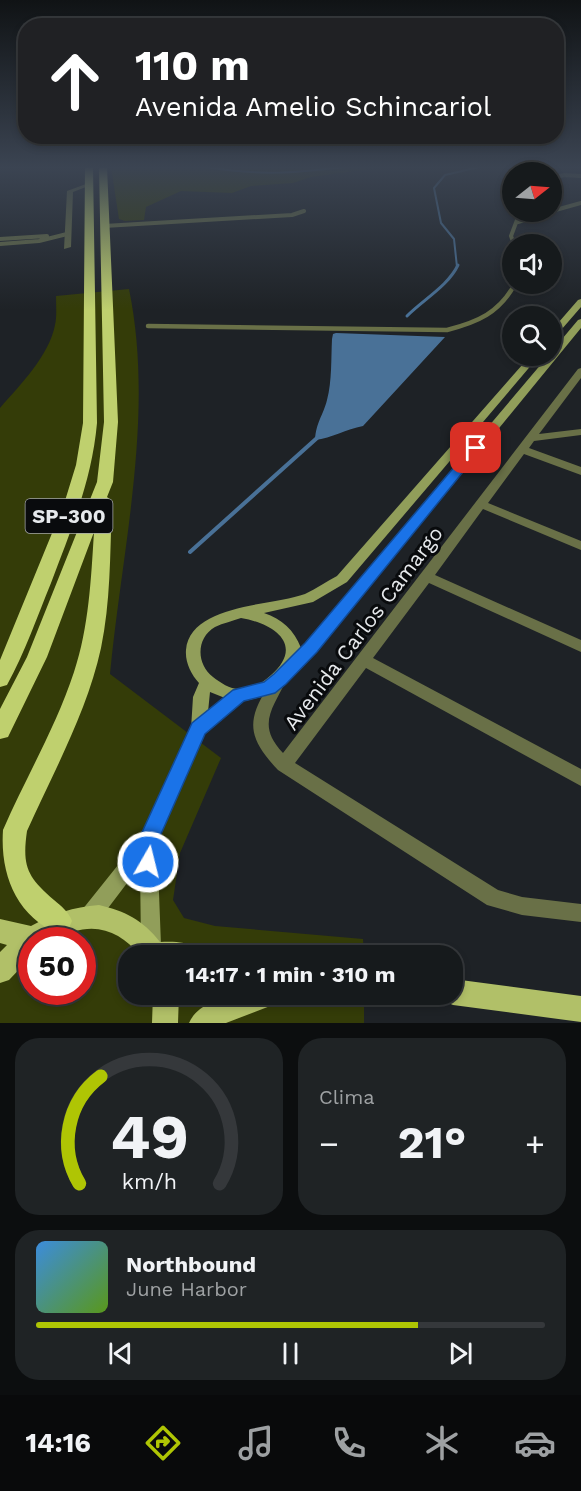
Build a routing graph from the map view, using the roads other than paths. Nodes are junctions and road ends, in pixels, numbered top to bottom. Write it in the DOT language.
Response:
graph roads {
  1 [pos="66,215"];
  2 [pos="88,215"];
  3 [pos="104,215"];
  4 [pos="293,215"];
  5 [pos="518,222"];
  6 [pos="104,226"];
  7 [pos="63,234"];
  8 [pos="512,234"];
  9 [pos="0,239"];
  10 [pos="0,244"];
  11 [pos="67,247"];
  12 [pos="510,294"];
  13 [pos="581,302"];
  14 [pos="581,322"];
  15 [pos="562,324"];
  16 [pos="148,326"];
  17 [pos="526,366"];
  18 [pos="581,371"];
  19 [pos="581,432"];
  20 [pos="533,438"];
  21 [pos="524,450"];
  22 [pos="581,471"];
  23 [pos="105,482"];
  24 [pos="481,504"];
  25 [pos="581,546"];
  26 [pos="426,576"];
  27 [pos="241,613"];
  28 [pos="581,646"];
  29 [pos="363,660"];
  30 [pos="285,673"];
  31 [pos="0,679"];
  32 [pos="206,684"];
  33 [pos="239,695"];
  34 [pos="199,729"];
  35 [pos="0,730"];
  36 [pos="284,765"];
  37 [pos="581,778"];
  38 [pos="148,841"];
  39 [pos="581,913"];
  40 [pos="89,917"];
  41 [pos="59,921"];
  42 [pos="49,927"];
  43 [pos="0,931"];
  44 [pos="18,935"];
  45 [pos="146,945"];
  46 [pos="153,945"];
  47 [pos="18,952"];
  48 [pos="0,971"];
  49 [pos="463,993"];
  50 [pos="166,1005"];
  51 [pos="240,1005"];
  52 [pos="581,1009"];
  53 [pos="165,1023"];
  54 [pos="202,1023"];
  1 -- 7 [label="street"];
  2 -- 31 [label="highway, SP-300"];
  3 -- 6 [label="highway, SP-300"];
  4 -- 6 [label="lane"];
  5 -- 8 [label="lane"];
  6 -- 23 [label="highway, SP-300"];
  7 -- 9 [label="lane"];
  7 -- 10 [label="lane"];
  7 -- 11 [label="street"];
  12 -- 16 [label="lane"];
  13 -- 15 [label="main road"];
  14 -- 30 [label="main road"];
  17 -- 27 [label="main road"];
  18 -- 20 [label="street, Avenida Carlos Camargo"];
  19 -- 20 [label="street"];
  20 -- 21 [label="street, Avenida Carlos Camargo"];
  21 -- 22 [label="street"];
  21 -- 24 [label="street, Avenida Carlos Camargo"];
  23 -- 35 [label="highway, SP-300"];
  23 -- 41 [label="highway"];
  24 -- 25 [label="street"];
  24 -- 26 [label="street, Avenida Carlos Camargo"];
  26 -- 28 [label="street"];
  26 -- 29 [label="street, Avenida Carlos Camargo"];
  27 -- 30 [label="main road"];
  27 -- 32 [label="main road"];
  29 -- 36 [label="street, Avenida Carlos Camargo"];
  29 -- 37 [label="street"];
  30 -- 33 [label="main road"];
  30 -- 36 [label="street"];
  32 -- 33 [label="main road"];
  32 -- 34 [label="main road"];
  33 -- 34 [label="main road"];
  34 -- 38 [label="main road"];
  36 -- 39 [label="street"];
  38 -- 40 [label="main road"];
  38 -- 46 [label="main road"];
  40 -- 41 [label="main road"];
  40 -- 45 [label="main road"];
  41 -- 42 [label="main road"];
  43 -- 44 [label="main road"];
  47 -- 48 [label="main road"];
  49 -- 52 [label="main road"];
  50 -- 53 [label="main road"];
  51 -- 54 [label="main road"];
}
